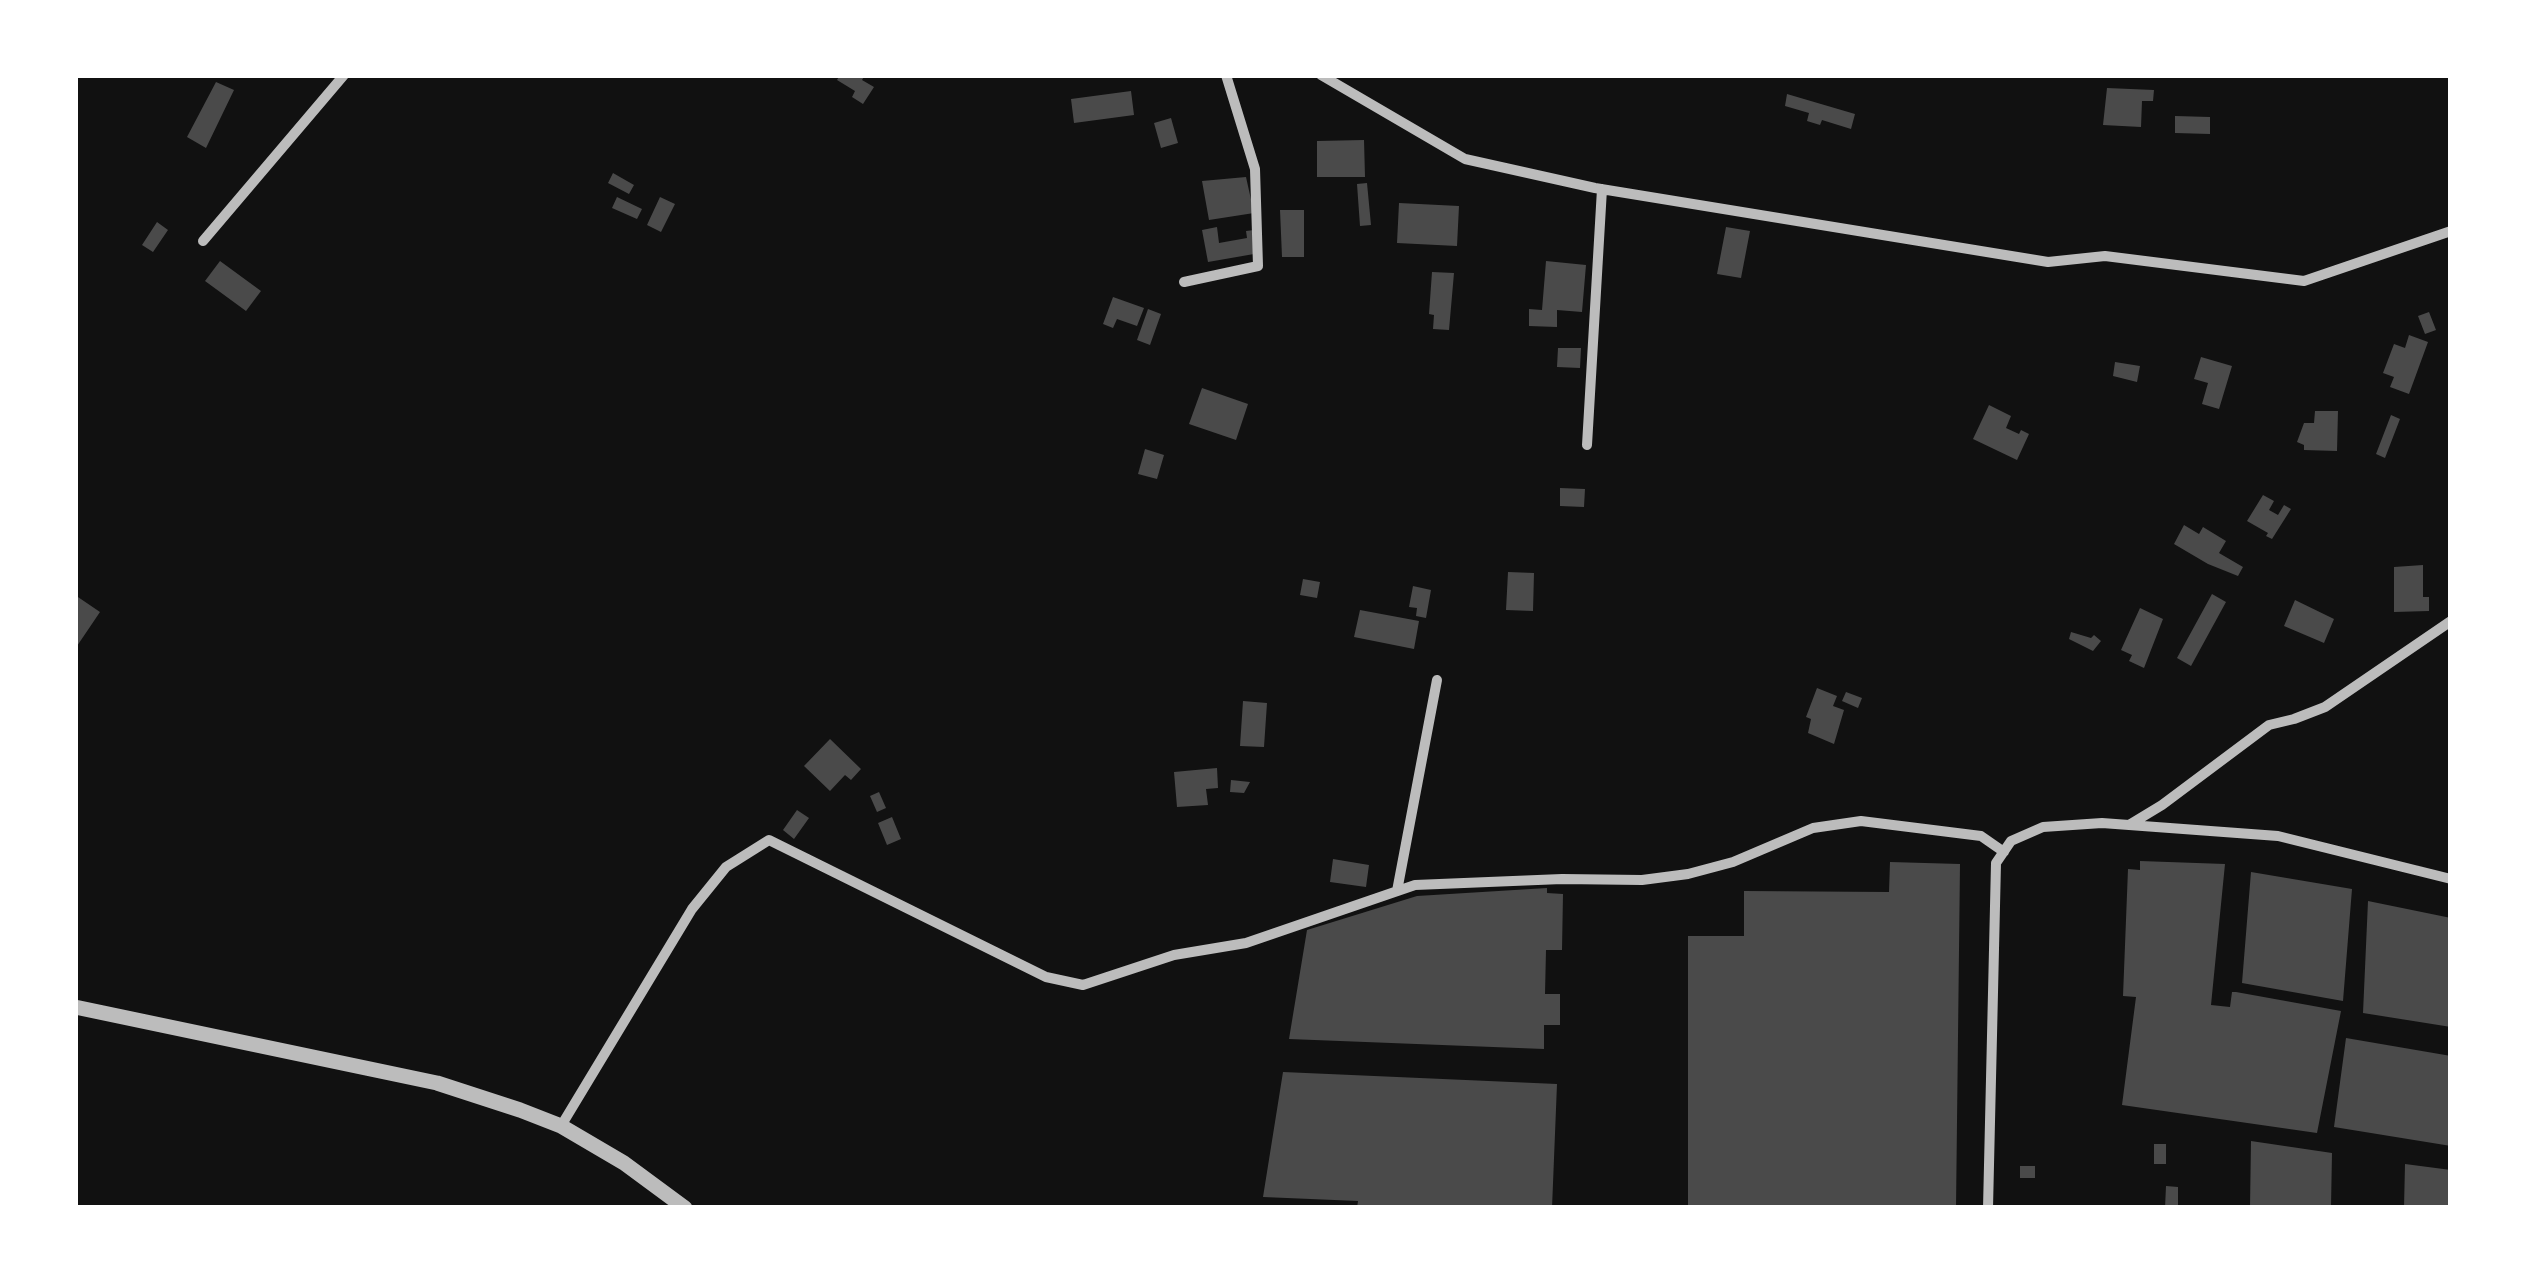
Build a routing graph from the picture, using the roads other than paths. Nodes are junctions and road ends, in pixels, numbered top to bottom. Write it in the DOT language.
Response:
graph roads {
  1 [pos="344,75"];
  2 [pos="1226,75"];
  3 [pos="1321,75"];
  4 [pos="1602,189"];
  5 [pos="2451,231"];
  6 [pos="203,241"];
  7 [pos="1184,282"];
  8 [pos="1587,445"];
  9 [pos="2451,621"];
  10 [pos="1436,680"];
  11 [pos="2129,825"];
  12 [pos="2004,852"];
  13 [pos="2451,879"];
  14 [pos="1397,891"];
  15 [pos="75,1007"];
  16 [pos="561,1126"];
  17 [pos="685,1208"];
  18 [pos="1988,1208"];
  1 -- 6 [label="street"];
  2 -- 7 [label="street"];
  3 -- 4 [label="street"];
  4 -- 5 [label="street"];
  4 -- 8 [label="street"];
  9 -- 11 [label="street"];
  10 -- 14 [label="street"];
  11 -- 12 [label="street"];
  11 -- 13 [label="street"];
  12 -- 14 [label="street"];
  12 -- 18 [label="street"];
  14 -- 16 [label="street"];
  15 -- 16 [label="street"];
  16 -- 17 [label="street"];
}
